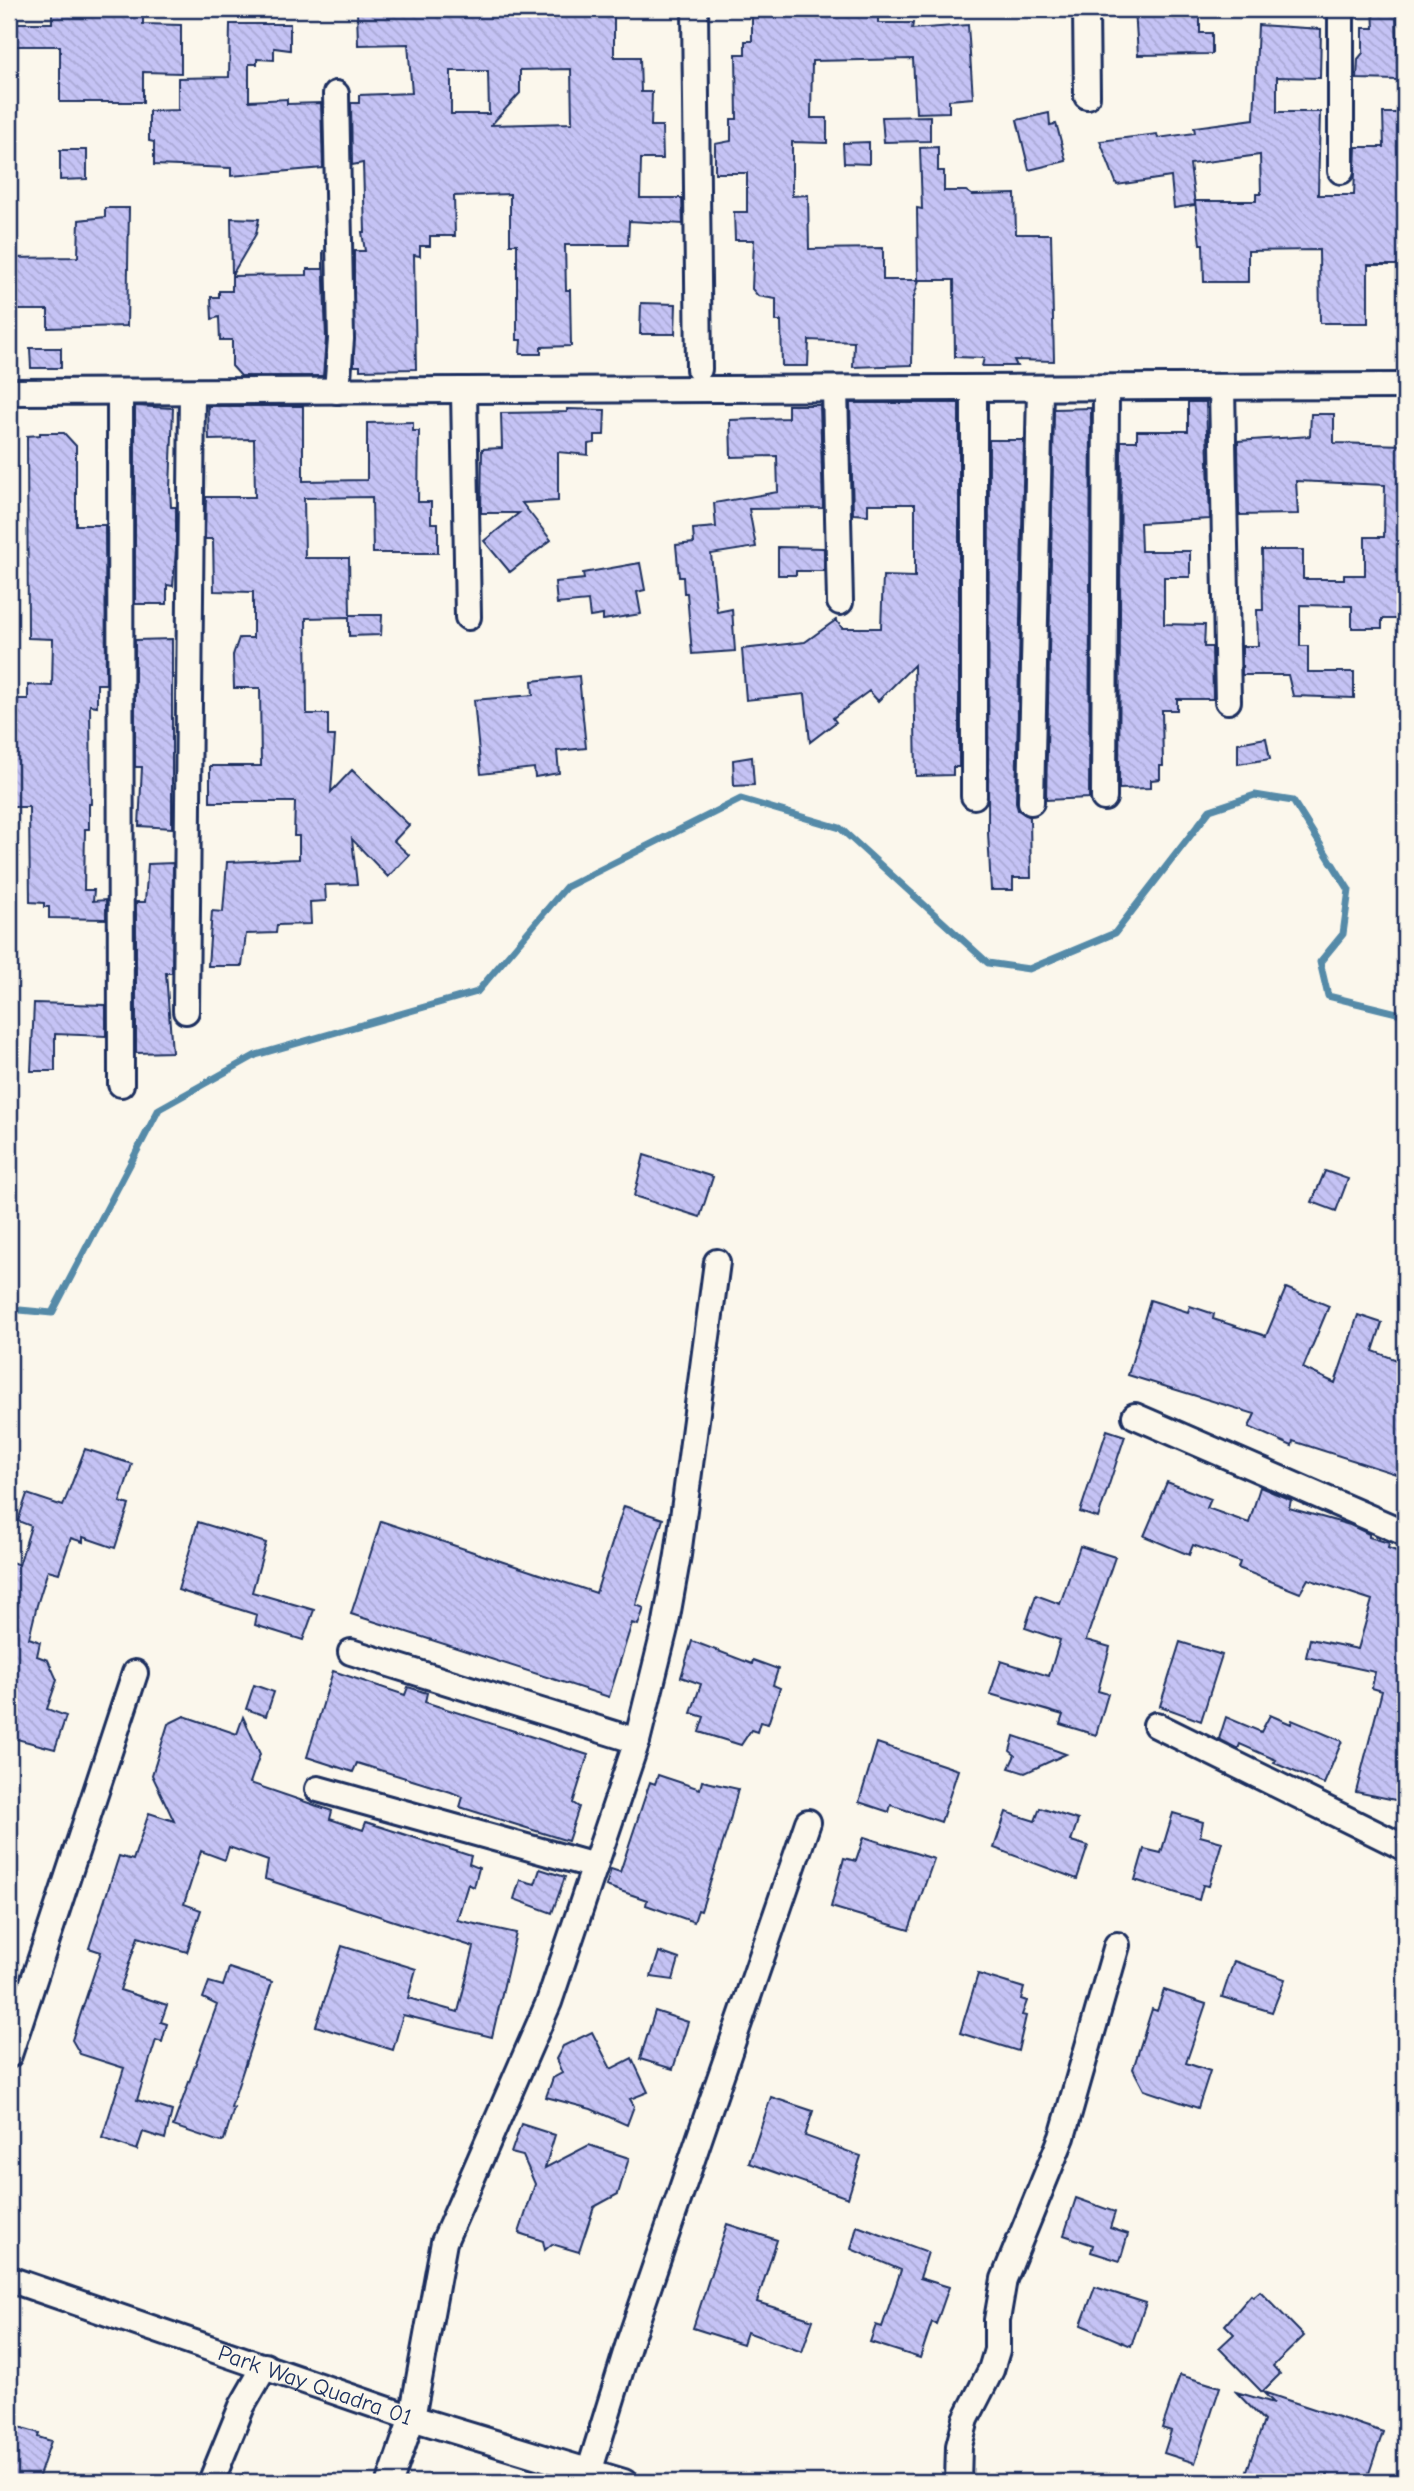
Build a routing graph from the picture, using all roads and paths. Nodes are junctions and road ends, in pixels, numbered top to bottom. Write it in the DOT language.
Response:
graph roads {
  1 [pos="695,9"];
  2 [pos="1086,9"];
  3 [pos="1341,9"];
  4 [pos="336,94"];
  5 [pos="1087,96"];
  6 [pos="1341,171"];
  7 [pos="699,369"];
  8 [pos="1405,386"];
  9 [pos="1222,388"];
  10 [pos="835,389"];
  11 [pos="974,389"];
  12 [pos="1040,389"];
  13 [pos="1106,389"];
  14 [pos="192,391"];
  15 [pos="338,391"];
  16 [pos="464,391"];
  17 [pos="9,392"];
  18 [pos="120,392"];
  19 [pos="840,602"];
  20 [pos="468,617"];
  21 [pos="1228,701"];
  22 [pos="974,796"];
  23 [pos="1104,798"];
  24 [pos="1031,802"];
  25 [pos="186,1011"];
  26 [pos="121,1084"];
  27 [pos="717,1262"];
  28 [pos="1135,1416"];
  29 [pos="1405,1533"];
  30 [pos="351,1652"];
  31 [pos="135,1673"];
  32 [pos="1156,1725"];
  33 [pos="637,1741"];
  34 [pos="318,1789"];
  35 [pos="808,1822"];
  36 [pos="1405,1847"];
  37 [pos="594,1866"];
  38 [pos="1116,1945"];
  39 [pos="9,2055"];
  40 [pos="9,2278"];
  41 [pos="265,2366"];
  42 [pos="411,2418"];
  43 [pos="588,2477"];
  44 [pos="211,2482"];
  45 [pos="390,2482"];
  46 [pos="624,2482"];
  47 [pos="958,2482"];
  1 -- 7 [label="street"];
  2 -- 5 [label="street"];
  3 -- 6 [label="street"];
  4 -- 15 [label="street"];
  8 -- 9 [label="street"];
  9 -- 13 [label="street"];
  9 -- 21 [label="street"];
  10 -- 11 [label="street"];
  10 -- 16 [label="street"];
  10 -- 19 [label="street"];
  11 -- 12 [label="street"];
  11 -- 22 [label="street"];
  12 -- 13 [label="street"];
  12 -- 24 [label="street"];
  13 -- 23 [label="street"];
  14 -- 15 [label="street"];
  14 -- 18 [label="street"];
  14 -- 25 [label="street"];
  15 -- 16 [label="street"];
  16 -- 20 [label="street"];
  17 -- 18 [label="street"];
  18 -- 26 [label="street"];
  27 -- 33 [label="street"];
  28 -- 29 [label="street"];
  30 -- 33 [label="street"];
  31 -- 39 [label="street"];
  32 -- 36 [label="street"];
  33 -- 37 [label="street"];
  34 -- 37 [label="street"];
  35 -- 43 [label="street"];
  37 -- 42 [label="street"];
  38 -- 47 [label="street"];
  40 -- 41 [label="street, Park Way Quadra 01"];
  41 -- 42 [label="street, Park Way Quadra 01"];
  41 -- 44 [label="street"];
  42 -- 43 [label="street, Park Way Quadra 01"];
  42 -- 45 [label="street"];
  43 -- 46 [label="street, Park Way Quadra 01"];
}
